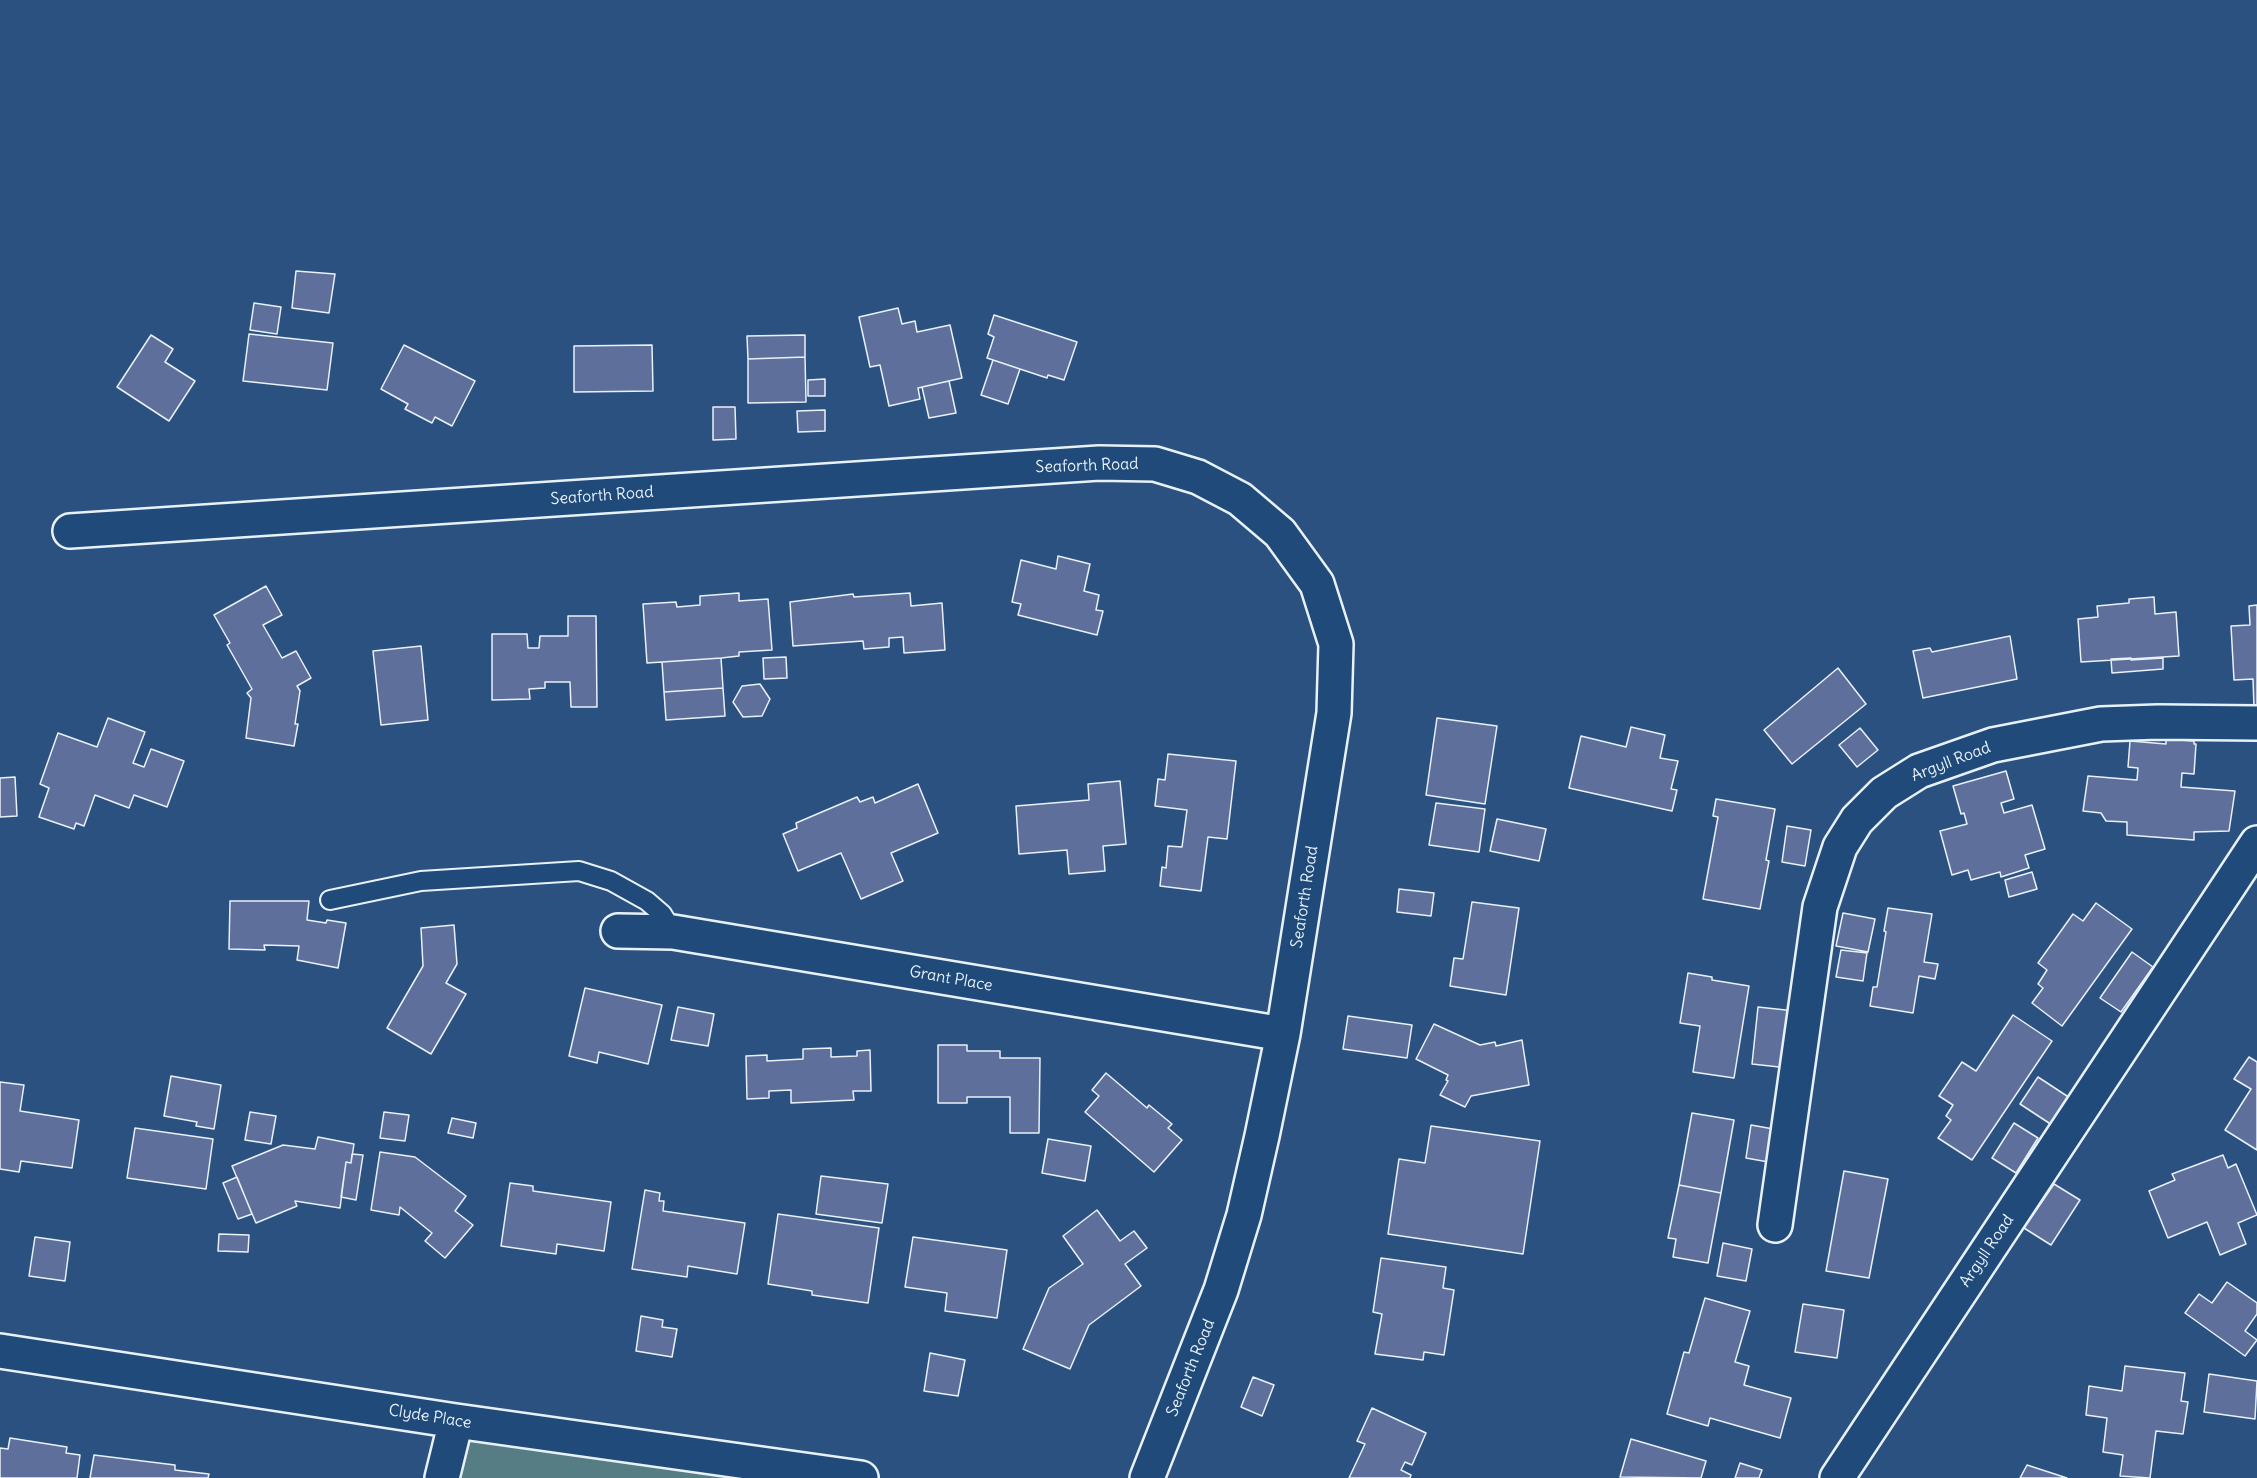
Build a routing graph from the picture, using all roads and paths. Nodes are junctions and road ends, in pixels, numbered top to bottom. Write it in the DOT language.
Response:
graph roads {
  1 [pos="70,531"];
  2 [pos="2257,723"];
  3 [pos="2257,843"];
  4 [pos="330,900"];
  5 [pos="618,931"];
  6 [pos="673,932"];
  7 [pos="1283,1034"];
  8 [pos="1775,1225"];
  9 [pos="0,1351"];
  10 [pos="456,1421"];
  11 [pos="442,1478"];
  12 [pos="861,1478"];
  13 [pos="1147,1478"];
  14 [pos="1837,1478"];
  1 -- 7 [label="street, Seaforth Road"];
  2 -- 8 [label="street, Argyll Road"];
  3 -- 14 [label="street, Argyll Road"];
  4 -- 6 [label="lane"];
  5 -- 6 [label="street, Grant Place"];
  6 -- 7 [label="street, Grant Place"];
  7 -- 13 [label="street, Seaforth Road"];
  9 -- 10 [label="street, Clyde Place"];
  10 -- 11 [label="street"];
  10 -- 12 [label="street, Clyde Place"];
}
